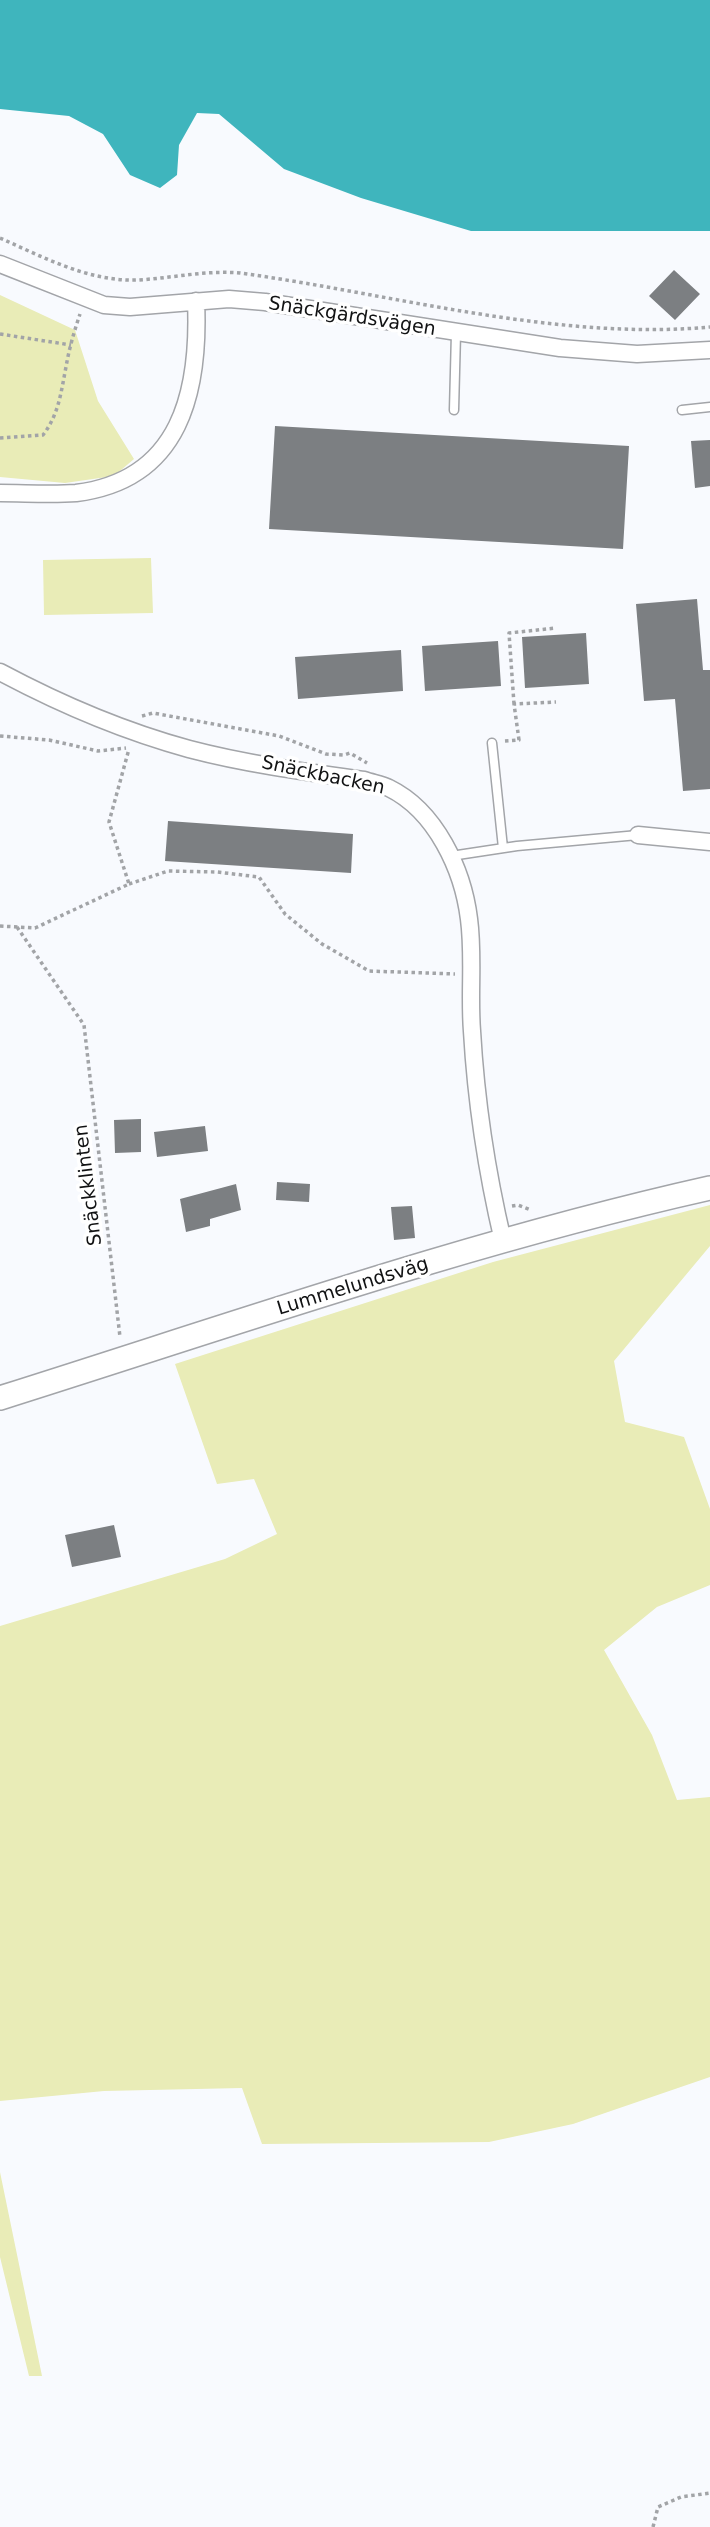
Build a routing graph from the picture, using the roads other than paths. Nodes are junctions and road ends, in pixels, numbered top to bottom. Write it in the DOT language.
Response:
graph roads {
  1 [pos="0,264"];
  2 [pos="196,301"];
  3 [pos="456,333"];
  4 [pos="710,350"];
  5 [pos="710,407"];
  6 [pos="454,410"];
  7 [pos="682,410"];
  8 [pos="0,493"];
  9 [pos="0,672"];
  10 [pos="492,743"];
  11 [pos="638,835"];
  12 [pos="710,842"];
  13 [pos="503,848"];
  14 [pos="451,856"];
  15 [pos="710,1188"];
  16 [pos="503,1241"];
  17 [pos="0,1398"];
  1 -- 2 [label="street, Snäckgärdsvägen"];
  2 -- 3 [label="street, Snäckgärdsvägen"];
  2 -- 8 [label="street"];
  3 -- 4 [label="street, Snäckgärdsvägen"];
  3 -- 6 [label="lane"];
  5 -- 7 [label="lane"];
  9 -- 14 [label="street, Snäckbacken"];
  10 -- 13 [label="lane"];
  11 -- 12 [label="street"];
  11 -- 13 [label="lane"];
  13 -- 14 [label="lane"];
  14 -- 16 [label="street, Snäckbacken"];
  15 -- 16 [label="main road, Lummelundsväg"];
  16 -- 17 [label="main road, Lummelundsväg"];
}
